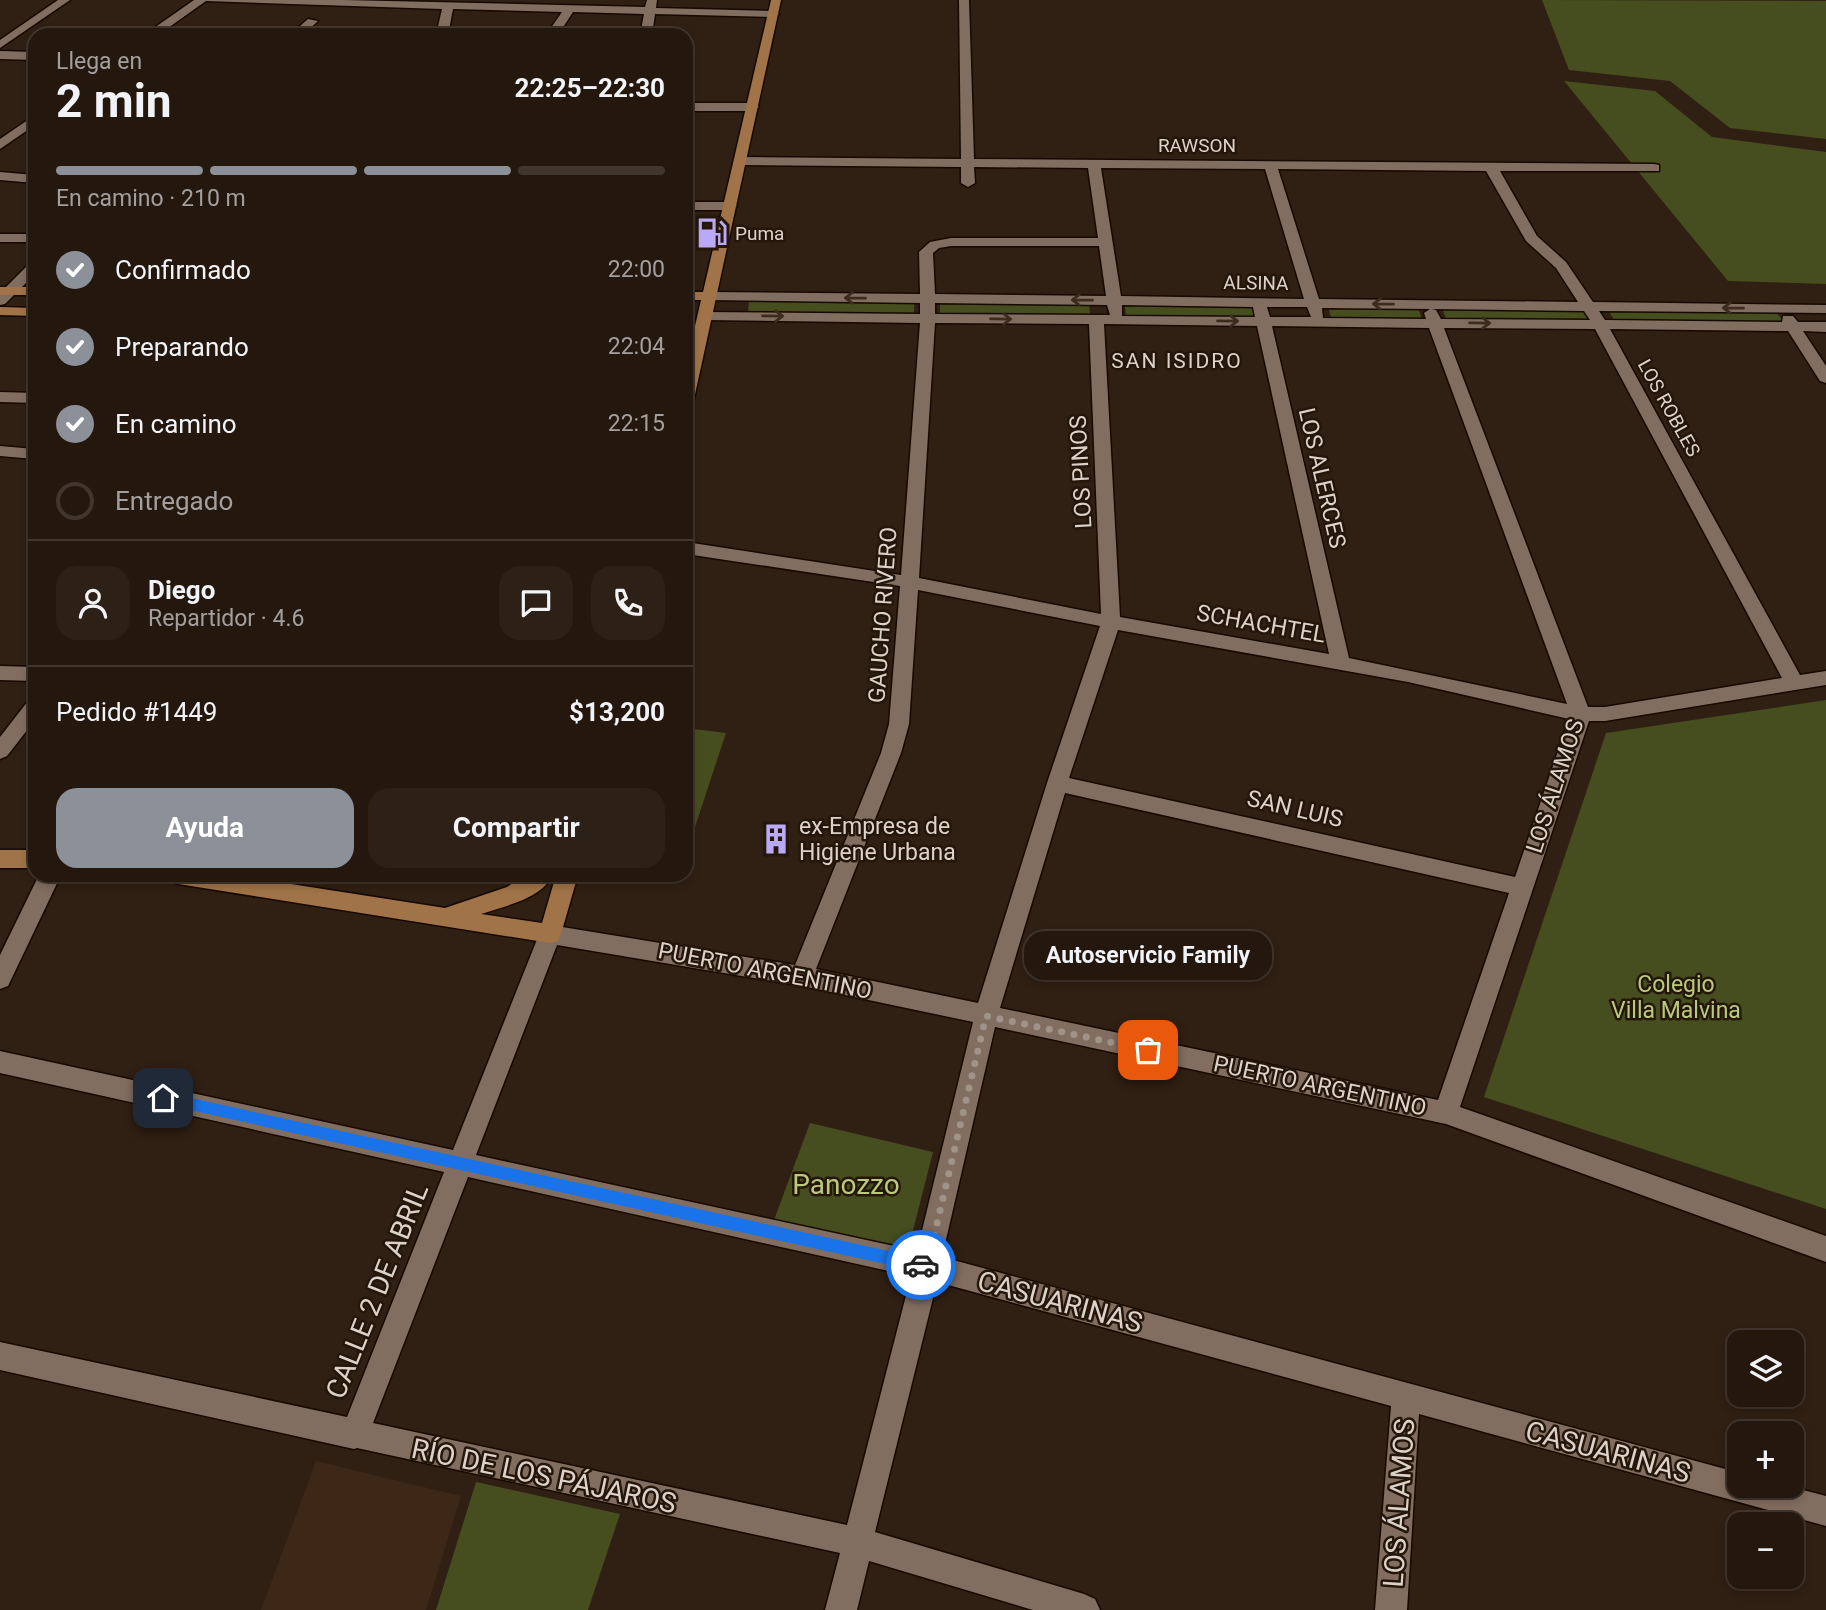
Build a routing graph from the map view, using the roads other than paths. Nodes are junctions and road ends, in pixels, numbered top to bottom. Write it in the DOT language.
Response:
graph roads {
  1 [pos="65,0"];
  2 [pos="201,0"];
  3 [pos="209,0"];
  4 [pos="776,0"];
  5 [pos="964,0"];
  6 [pos="448,6"];
  7 [pos="651,6"];
  8 [pos="570,9"];
  9 [pos="773,14"];
  10 [pos="312,21"];
  11 [pos="160,28"];
  12 [pos="304,28"];
  13 [pos="443,28"];
  14 [pos="557,28"];
  15 [pos="647,28"];
  16 [pos="0,45"];
  17 [pos="0,55"];
  18 [pos="28,56"];
  19 [pos="693,107"];
  20 [pos="753,107"];
  21 [pos="28,124"];
  22 [pos="0,145"];
  23 [pos="740,161"];
  24 [pos="968,163"];
  25 [pos="1094,164"];
  26 [pos="1270,165"];
  27 [pos="1491,167"];
  28 [pos="1654,168"];
  29 [pos="0,176"];
  30 [pos="28,178"];
  31 [pos="968,183"];
  32 [pos="693,206"];
  33 [pos="730,206"];
  34 [pos="0,238"];
  35 [pos="28,238"];
  36 [pos="1105,242"];
  37 [pos="28,272"];
  38 [pos="28,292"];
  39 [pos="3,294"];
  40 [pos="693,296"];
  41 [pos="709,296"];
  42 [pos="927,299"];
  43 [pos="1114,301"];
  44 [pos="1259,302"];
  45 [pos="1314,303"];
  46 [pos="1427,304"];
  47 [pos="1589,306"];
  48 [pos="1781,308"];
  49 [pos="1826,309"];
  50 [pos="0,311"];
  51 [pos="28,312"];
  52 [pos="693,316"];
  53 [pos="705,316"];
  54 [pos="928,318"];
  55 [pos="1096,320"];
  56 [pos="1116,320"];
  57 [pos="1263,321"];
  58 [pos="1318,322"];
  59 [pos="1434,323"];
  60 [pos="1600,324"];
  61 [pos="1792,326"];
  62 [pos="1826,327"];
  63 [pos="693,368"];
  64 [pos="1826,378"];
  65 [pos="0,397"];
  66 [pos="28,398"];
  67 [pos="0,451"];
  68 [pos="28,453"];
  69 [pos="693,549"];
  70 [pos="910,582"];
  71 [pos="1111,622"];
  72 [pos="1341,664"];
  73 [pos="0,673"];
  74 [pos="28,674"];
  75 [pos="1826,678"];
  76 [pos="1794,682"];
  77 [pos="1581,714"];
  78 [pos="28,715"];
  79 [pos="0,751"];
  80 [pos="1056,783"];
  81 [pos="47,882"];
  82 [pos="223,882"];
  83 [pos="565,882"];
  84 [pos="530,883"];
  85 [pos="1522,887"];
  86 [pos="444,916"];
  87 [pos="513,926"];
  88 [pos="550,934"];
  89 [pos="802,976"];
  90 [pos="0,979"];
  91 [pos="986,1016"];
  92 [pos="0,1062"];
  93 [pos="1446,1112"];
  94 [pos="461,1164"];
  95 [pos="1826,1249"];
  96 [pos="927,1266"];
  97 [pos="0,1356"];
  98 [pos="1406,1397"];
  99 [pos="354,1435"];
  100 [pos="1826,1511"];
  101 [pos="857,1542"];
  102 [pos="841,1610"];
  103 [pos="1084,1610"];
  104 [pos="1391,1610"];
  1 -- 16 [label="street"];
  2 -- 11 [label="street"];
  3 -- 6 [label="street"];
  4 -- 9 [label="main road"];
  5 -- 24 [label="street"];
  6 -- 8 [label="street"];
  6 -- 13 [label="street"];
  7 -- 8 [label="street"];
  7 -- 9 [label="street"];
  7 -- 15 [label="street"];
  8 -- 14 [label="street"];
  9 -- 20 [label="main road"];
  10 -- 12 [label="street"];
  17 -- 18 [label="street"];
  19 -- 20 [label="street"];
  20 -- 23 [label="main road"];
  21 -- 22 [label="street"];
  23 -- 24 [label="street, RAWSON"];
  23 -- 33 [label="main road"];
  24 -- 25 [label="street, RAWSON"];
  24 -- 31 [label="street"];
  25 -- 26 [label="street, RAWSON"];
  25 -- 36 [label="street"];
  26 -- 27 [label="street, RAWSON"];
  26 -- 45 [label="street"];
  27 -- 28 [label="street, RAWSON"];
  27 -- 47 [label="street, LOS ROBLES"];
  29 -- 30 [label="street"];
  32 -- 33 [label="street"];
  33 -- 41 [label="main road"];
  34 -- 35 [label="street"];
  36 -- 42 [label="street, GAUCHO RIVERO"];
  36 -- 43 [label="street"];
  37 -- 39 [label="street"];
  38 -- 39 [label="main road"];
  40 -- 41 [label="main road, ALSINA"];
  42 -- 41 [label="street, ALSINA, one-way"];
  41 -- 53 [label="main road"];
  43 -- 42 [label="street, ALSINA, one-way"];
  42 -- 54 [label="street, GAUCHO RIVERO"];
  43 -- 44 [label="street, ALSINA"];
  43 -- 56 [label="street"];
  44 -- 45 [label="street, ALSINA"];
  44 -- 57 [label="street, LOS ALERCES"];
  46 -- 45 [label="street, ALSINA, one-way"];
  45 -- 58 [label="street"];
  46 -- 47 [label="street, ALSINA"];
  46 -- 59 [label="street, LOS ÁLAMOS"];
  48 -- 47 [label="street, ALSINA, one-way"];
  47 -- 60 [label="street, LOS ROBLES"];
  48 -- 49 [label="street, ALSINA"];
  48 -- 61 [label="street"];
  50 -- 51 [label="main road"];
  52 -- 53 [label="main road, ALSINA"];
  53 -- 54 [label="street, ALSINA, one-way"];
  53 -- 63 [label="main road"];
  54 -- 55 [label="street, ALSINA, one-way"];
  54 -- 70 [label="street, GAUCHO RIVERO"];
  55 -- 56 [label="street, ALSINA"];
  55 -- 71 [label="street, LOS PINOS"];
  56 -- 57 [label="street, ALSINA, one-way"];
  57 -- 58 [label="street, ALSINA"];
  57 -- 72 [label="street, LOS ALERCES"];
  58 -- 59 [label="street, ALSINA"];
  59 -- 60 [label="street, ALSINA, one-way"];
  59 -- 77 [label="street, LOS ÁLAMOS"];
  60 -- 61 [label="street, ALSINA"];
  60 -- 76 [label="street, LOS ROBLES"];
  61 -- 62 [label="street, ALSINA"];
  61 -- 64 [label="street"];
  65 -- 66 [label="street"];
  67 -- 68 [label="street"];
  69 -- 70 [label="street, SCHACHTEL"];
  70 -- 71 [label="street, SCHACHTEL"];
  70 -- 89 [label="street, GAUCHO RIVERO"];
  71 -- 72 [label="street, SCHACHTEL"];
  71 -- 80 [label="street"];
  72 -- 77 [label="street, SCHACHTEL"];
  73 -- 74 [label="street"];
  75 -- 76 [label="street, SCHACHTEL"];
  76 -- 77 [label="street, SCHACHTEL"];
  77 -- 85 [label="street, LOS ÁLAMOS"];
  78 -- 79 [label="street"];
  80 -- 85 [label="street, SAN LUIS"];
  80 -- 91 [label="street"];
  81 -- 90 [label="street"];
  82 -- 86 [label="main road"];
  83 -- 88 [label="main road"];
  84 -- 86 [label="main road"];
  84 -- 87 [label="main road"];
  85 -- 93 [label="street, LOS ÁLAMOS"];
  86 -- 87 [label="main road"];
  87 -- 88 [label="main road"];
  88 -- 89 [label="street, PUERTO ARGENTINO"];
  88 -- 94 [label="street, CALLE 2 DE ABRIL"];
  89 -- 91 [label="street, PUERTO ARGENTINO"];
  91 -- 93 [label="street, PUERTO ARGENTINO"];
  91 -- 96 [label="street"];
  92 -- 94 [label="street, CASUARINAS"];
  93 -- 95 [label="street, PUERTO ARGENTINO"];
  94 -- 96 [label="street, CASUARINAS"];
  94 -- 99 [label="street, CALLE 2 DE ABRIL"];
  96 -- 98 [label="street, CASUARINAS"];
  96 -- 101 [label="street"];
  97 -- 99 [label="street, RÍO DE LOS PÁJAROS"];
  98 -- 100 [label="street, CASUARINAS"];
  98 -- 104 [label="street, LOS ÁLAMOS"];
  99 -- 101 [label="street, RÍO DE LOS PÁJAROS"];
  101 -- 102 [label="street"];
  101 -- 103 [label="street, RÍO DE LOS PÁJAROS"];
}
